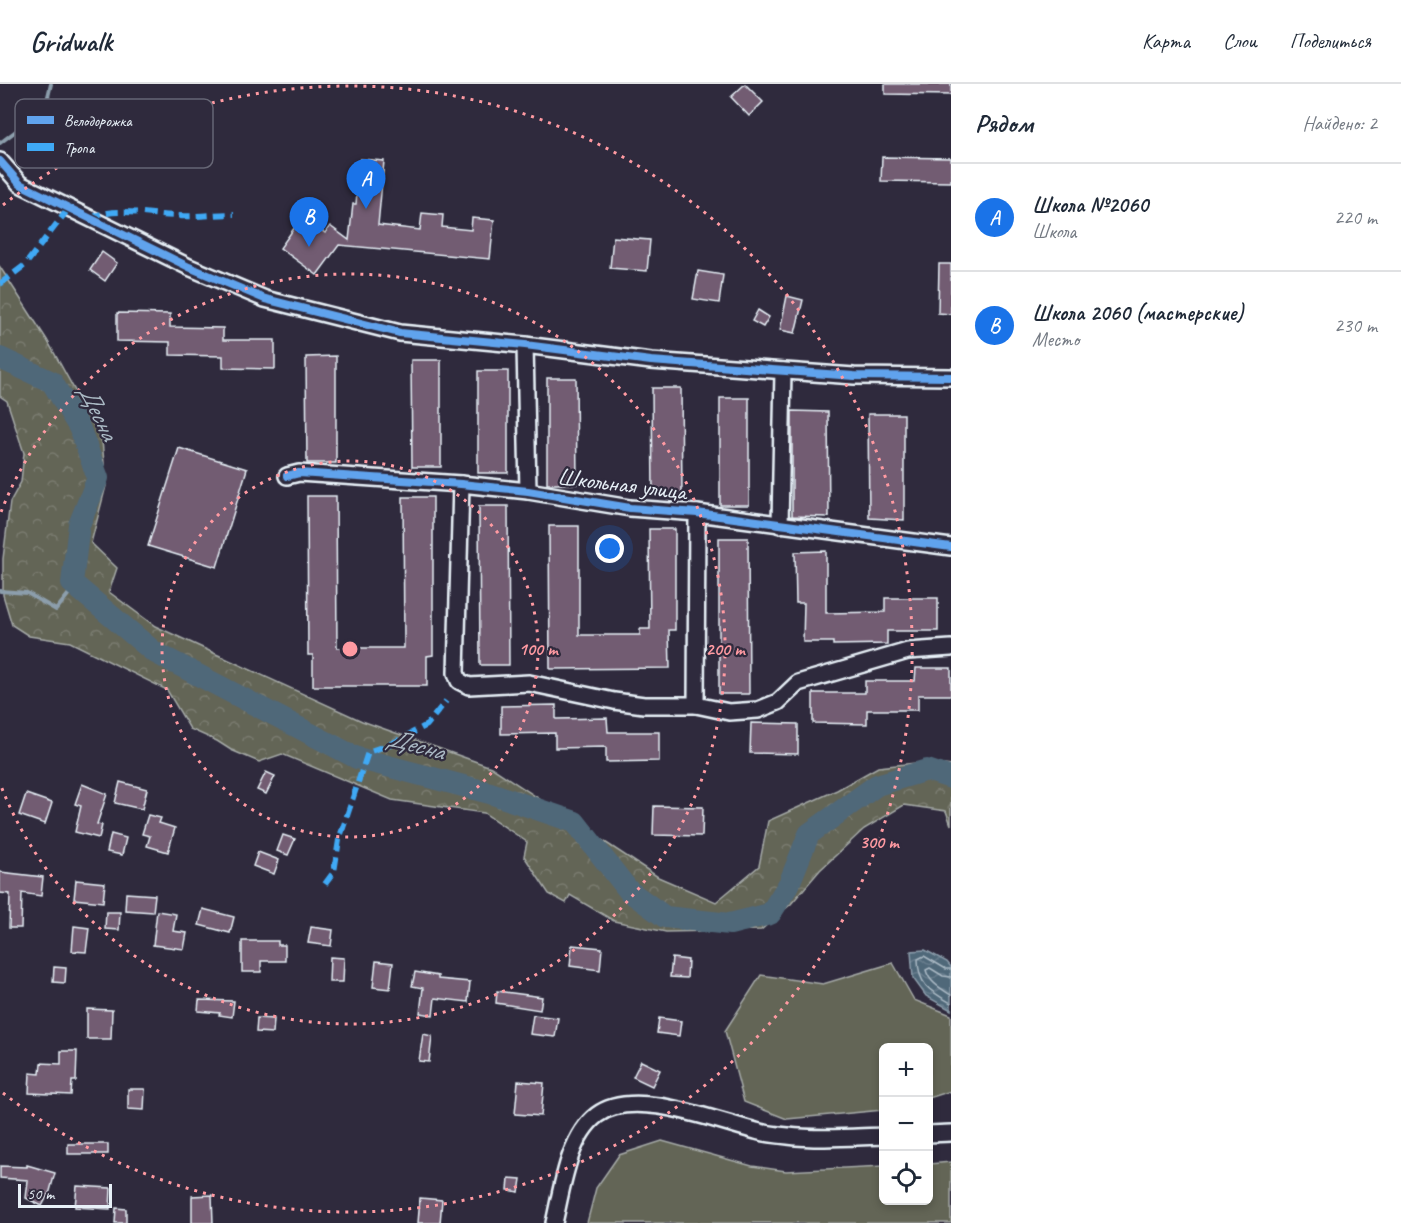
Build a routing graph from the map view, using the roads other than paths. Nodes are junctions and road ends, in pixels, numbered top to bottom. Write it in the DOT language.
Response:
graph roads {
  1 [pos="0,161"];
  2 [pos="525,345"];
  3 [pos="783,371"];
  4 [pos="951,377"];
  5 [pos="287,476"];
  6 [pos="461,484"];
  7 [pos="528,491"];
  8 [pos="697,513"];
  9 [pos="780,525"];
  10 [pos="951,547"];
  11 [pos="951,648"];
  12 [pos="696,705"];
  13 [pos="951,1133"];
  14 [pos="933,1134"];
  15 [pos="879,1136"];
  16 [pos="554,1223"];
  1 -- 2 [label="street"];
  2 -- 3 [label="street"];
  2 -- 7 [label="street"];
  3 -- 4 [label="street"];
  3 -- 9 [label="street"];
  5 -- 6 [label="street, Школьная улица"];
  6 -- 7 [label="street, Школьная улица"];
  6 -- 12 [label="street"];
  7 -- 8 [label="street, Школьная улица"];
  8 -- 9 [label="street, Школьная улица"];
  8 -- 12 [label="street, Школьная улица"];
  9 -- 10 [label="street, Школьная улица"];
  11 -- 12 [label="street"];
  13 -- 14 [label="street"];
  15 -- 16 [label="street"];
}
